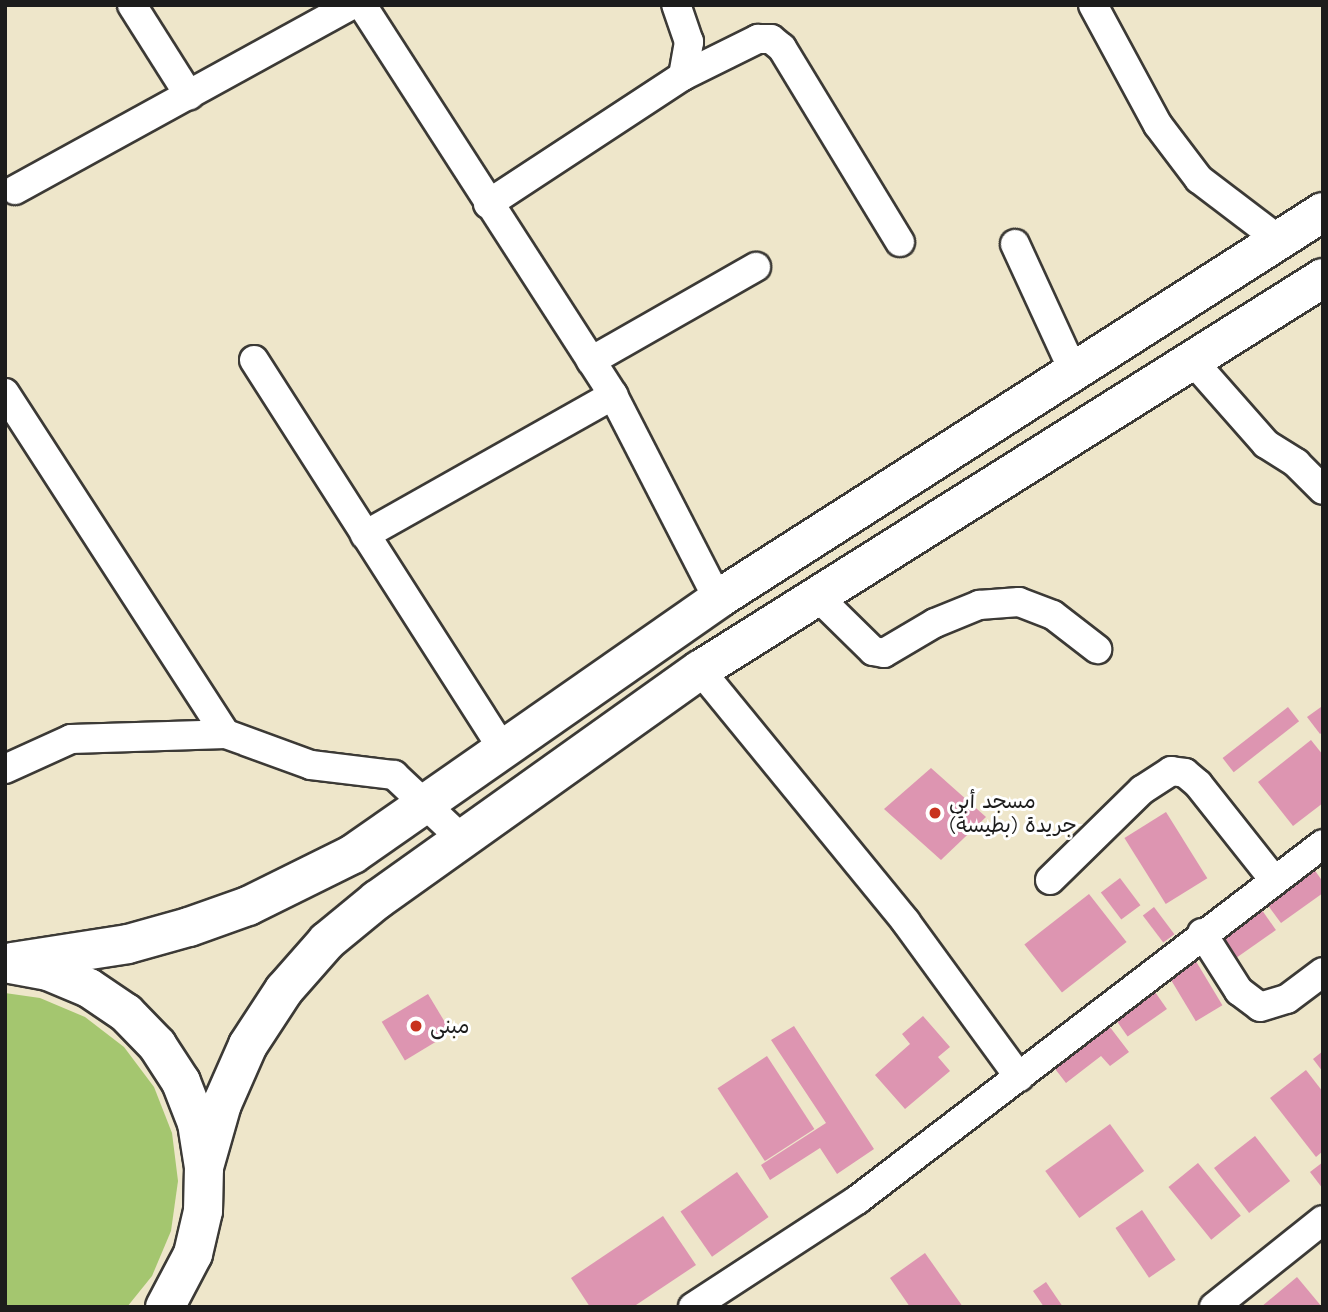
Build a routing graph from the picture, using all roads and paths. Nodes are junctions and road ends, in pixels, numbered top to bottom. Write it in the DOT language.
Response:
graph roads {
  1 [pos="132,5"];
  2 [pos="351,5"];
  3 [pos="362,5"];
  4 [pos="676,5"];
  5 [pos="1093,5"];
  6 [pos="683,76"];
  7 [pos="189,95"];
  8 [pos="9,187"];
  9 [pos="488,204"];
  10 [pos="1323,212"];
  11 [pos="1279,240"];
  12 [pos="900,242"];
  13 [pos="1015,244"];
  14 [pos="756,267"];
  15 [pos="1323,278"];
  16 [pos="254,360"];
  17 [pos="1192,360"];
  18 [pos="591,361"];
  19 [pos="1073,370"];
  20 [pos="5,393"];
  21 [pos="613,395"];
  22 [pos="1323,489"];
  23 [pos="365,535"];
  24 [pos="816,595"];
  25 [pos="718,599"];
  26 [pos="1097,649"];
  27 [pos="700,670"];
  28 [pos="226,734"];
  29 [pos="501,746"];
  30 [pos="5,769"];
  31 [pos="425,805"];
  32 [pos="463,840"];
  33 [pos="1323,844"];
  34 [pos="1050,880"];
  35 [pos="1274,880"];
  36 [pos="1202,933"];
  37 [pos="5,963"];
  38 [pos="1323,972"];
  39 [pos="1019,1077"];
  40 [pos="204,1167"];
  41 [pos="1323,1220"];
  42 [pos="193,1254"];
  43 [pos="165,1307"];
  44 [pos="200,1307"];
  45 [pos="693,1307"];
  46 [pos="1214,1307"];
  1 -- 7 [label="street"];
  2 -- 7 [label="street"];
  3 -- 9 [label="street"];
  4 -- 6 [label="street"];
  5 -- 11 [label="street"];
  6 -- 9 [label="street"];
  6 -- 12 [label="street"];
  7 -- 8 [label="street"];
  9 -- 18 [label="street"];
  10 -- 11 [label="main road"];
  11 -- 19 [label="main road"];
  13 -- 19 [label="street"];
  14 -- 18 [label="street"];
  15 -- 17 [label="main road"];
  16 -- 23 [label="street"];
  17 -- 22 [label="street"];
  17 -- 24 [label="main road"];
  18 -- 21 [label="street"];
  19 -- 25 [label="main road"];
  20 -- 28 [label="street"];
  21 -- 23 [label="street"];
  21 -- 25 [label="street"];
  23 -- 29 [label="street"];
  24 -- 26 [label="street"];
  24 -- 27 [label="main road"];
  25 -- 29 [label="main road"];
  27 -- 32 [label="main road"];
  27 -- 39 [label="street"];
  28 -- 30 [label="street"];
  28 -- 31 [label="street"];
  29 -- 31 [label="main road"];
  31 -- 32 [label="street"];
  31 -- 37 [label="main road"];
  32 -- 40 [label="main road"];
  33 -- 35 [label="street"];
  34 -- 35 [label="street"];
  35 -- 36 [label="street"];
  36 -- 38 [label="street"];
  36 -- 39 [label="street"];
  37 -- 40 [label="main road"];
  39 -- 45 [label="street"];
  40 -- 42 [label="main road"];
  41 -- 46 [label="street"];
  42 -- 43 [label="main road"];
  42 -- 44 [label="main road"];
}
